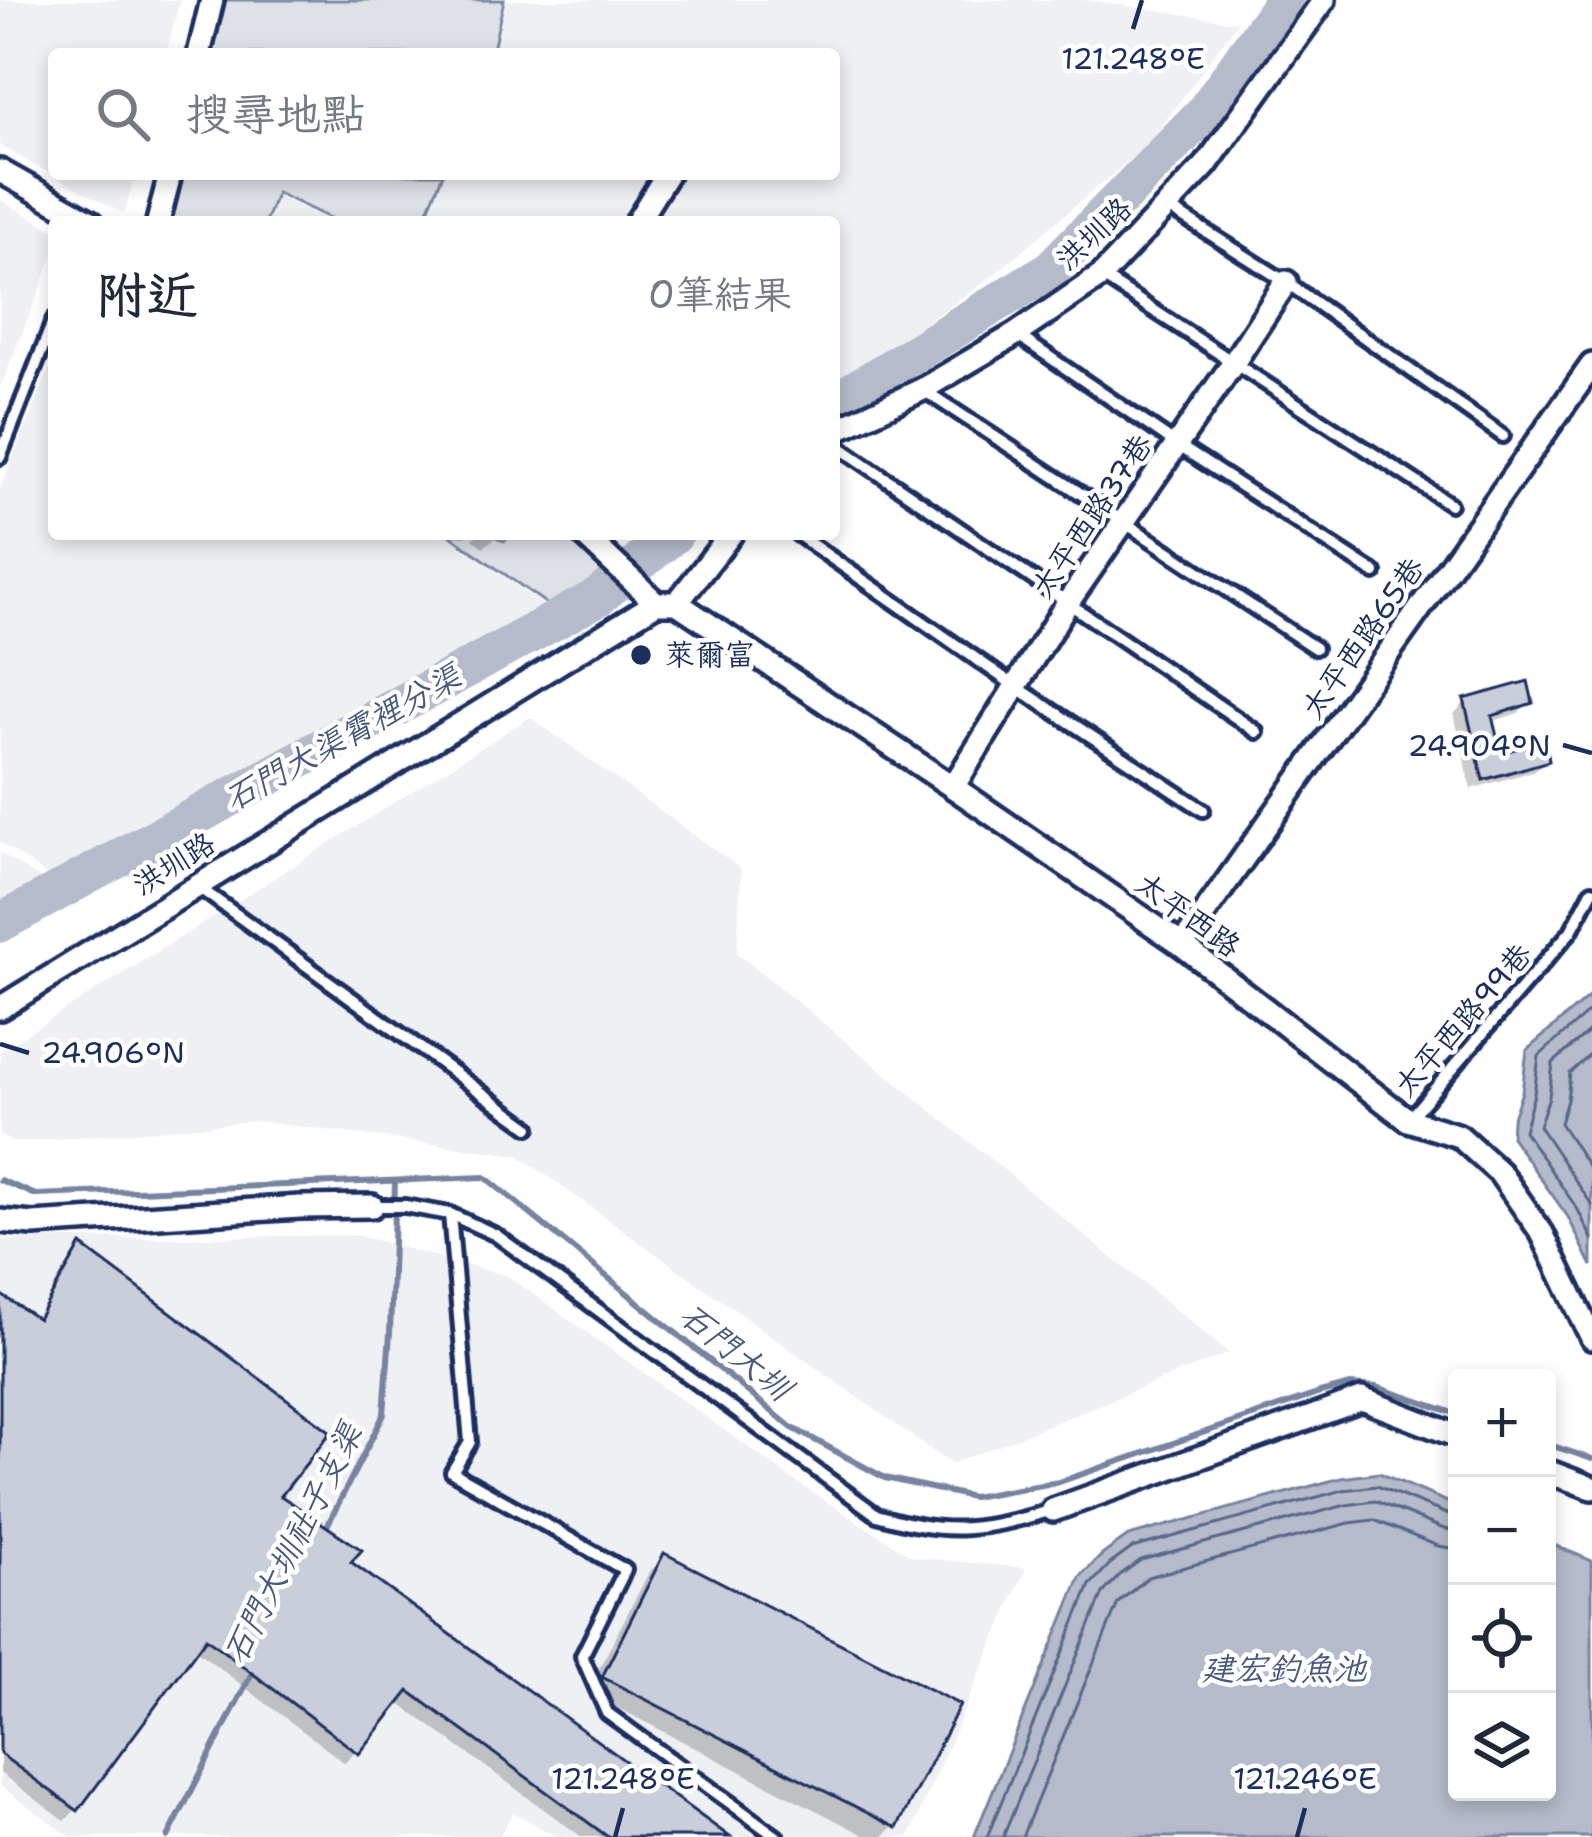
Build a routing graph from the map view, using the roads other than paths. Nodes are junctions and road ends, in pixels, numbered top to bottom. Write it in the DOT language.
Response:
graph roads {
  1 [pos="212,0"];
  2 [pos="1324,0"];
  3 [pos="200,48"];
  4 [pos="0,170"];
  5 [pos="168,180"];
  6 [pos="663,180"];
  7 [pos="1166,206"];
  8 [pos="81,216"];
  9 [pos="160,216"];
  10 [pos="641,216"];
  11 [pos="1101,276"];
  12 [pos="1286,282"];
  13 [pos="48,334"];
  14 [pos="1016,334"];
  15 [pos="1234,362"];
  16 [pos="1592,365"];
  17 [pos="923,389"];
  18 [pos="840,428"];
  19 [pos="1503,436"];
  20 [pos="1176,444"];
  21 [pos="840,447"];
  22 [pos="0,457"];
  23 [pos="1450,504"];
  24 [pos="1124,522"];
  25 [pos="590,540"];
  26 [pos="725,540"];
  27 [pos="806,540"];
  28 [pos="1375,573"];
  29 [pos="1068,602"];
  30 [pos="666,603"];
  31 [pos="1315,648"];
  32 [pos="1015,686"];
  33 [pos="1256,732"];
  34 [pos="952,787"];
  35 [pos="1203,810"];
  36 [pos="196,885"];
  37 [pos="1592,891"];
  38 [pos="1182,945"];
  39 [pos="0,1008"];
  40 [pos="1408,1120"];
  41 [pos="530,1127"];
  42 [pos="372,1206"];
  43 [pos="450,1214"];
  44 [pos="0,1221"];
  45 [pos="1592,1338"];
  46 [pos="1448,1432"];
  47 [pos="1556,1474"];
  48 [pos="1592,1488"];
  49 [pos="1053,1510"];
  50 [pos="777,1837"];
  1 -- 3 [label="street"];
  2 -- 7 [label="street, 洪圳路"];
  4 -- 8 [label="street"];
  5 -- 9 [label="street"];
  6 -- 10 [label="street"];
  7 -- 11 [label="street, 洪圳路"];
  7 -- 12 [label="lane"];
  11 -- 14 [label="street, 洪圳路"];
  11 -- 15 [label="lane"];
  12 -- 15 [label="street, 太平西路37巷"];
  12 -- 19 [label="lane"];
  13 -- 22 [label="lane"];
  14 -- 17 [label="street, 洪圳路"];
  14 -- 20 [label="lane"];
  15 -- 20 [label="street, 太平西路37巷"];
  15 -- 23 [label="lane"];
  16 -- 38 [label="street, 太平西路65巷"];
  17 -- 18 [label="street, 洪圳路"];
  17 -- 24 [label="lane"];
  20 -- 24 [label="street, 太平西路37巷"];
  20 -- 28 [label="lane"];
  21 -- 29 [label="lane"];
  24 -- 29 [label="street, 太平西路37巷"];
  24 -- 31 [label="lane"];
  25 -- 30 [label="street, 太平西路"];
  26 -- 30 [label="street, 洪圳路"];
  27 -- 32 [label="lane"];
  29 -- 32 [label="street, 太平西路37巷"];
  29 -- 33 [label="lane"];
  30 -- 34 [label="street, 太平西路"];
  30 -- 36 [label="street, 洪圳路"];
  32 -- 34 [label="street, 太平西路37巷"];
  32 -- 35 [label="lane"];
  34 -- 38 [label="street, 太平西路"];
  36 -- 39 [label="street, 洪圳路"];
  36 -- 41 [label="lane"];
  37 -- 40 [label="lane, 太平西路99巷"];
  38 -- 40 [label="street, 太平西路"];
  40 -- 45 [label="street, 太平西路"];
  42 -- 43 [label="lane"];
  42 -- 44 [label="street"];
  43 -- 49 [label="lane"];
  43 -- 50 [label="lane"];
  46 -- 49 [label="street"];
  47 -- 48 [label="street"];
}
